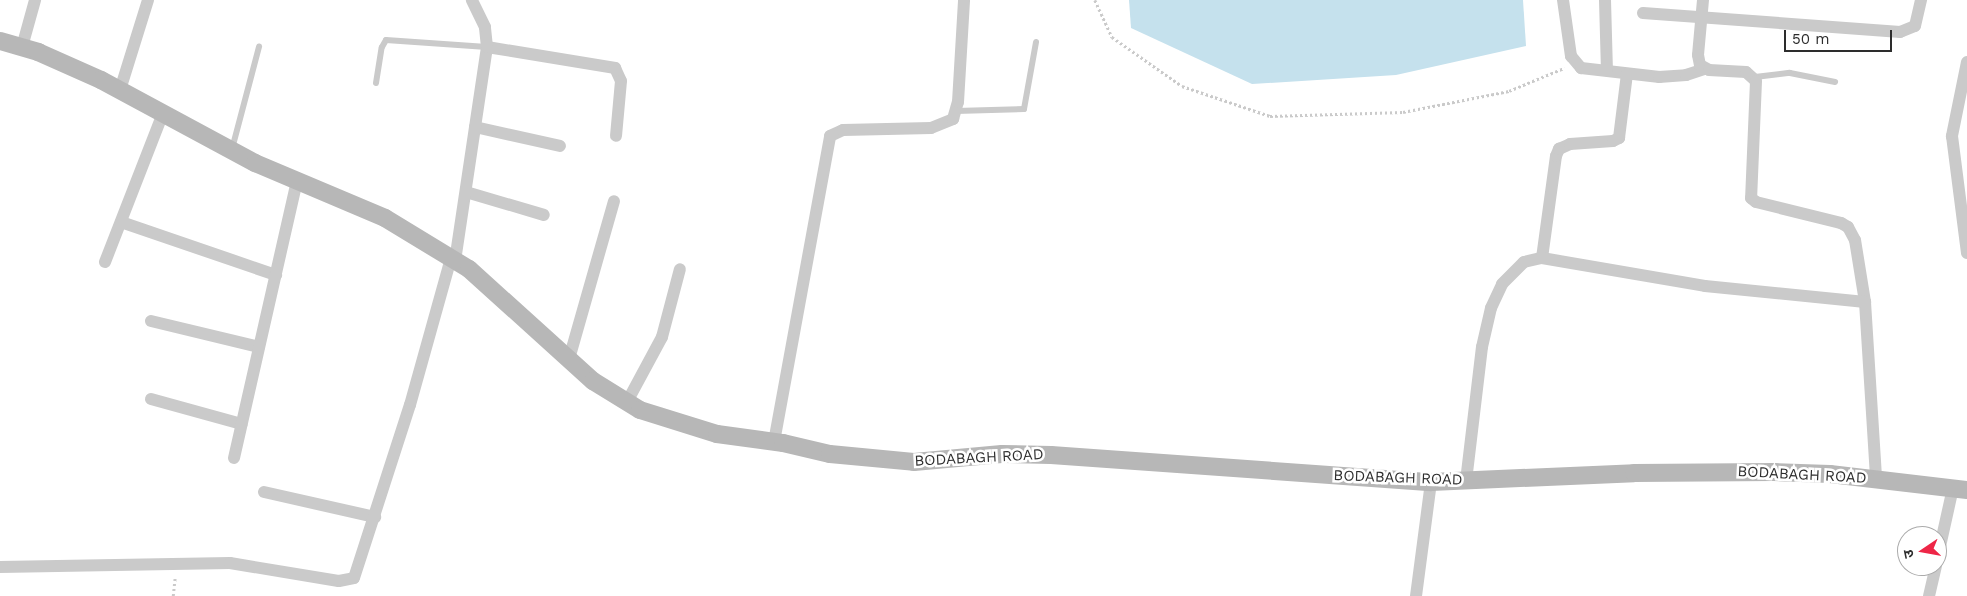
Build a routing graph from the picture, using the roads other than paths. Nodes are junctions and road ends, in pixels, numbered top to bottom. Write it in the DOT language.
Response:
graph roads {
  1 [pos="35,0"];
  2 [pos="148,0"];
  3 [pos="472,0"];
  4 [pos="964,0"];
  5 [pos="1563,0"];
  6 [pos="1605,0"];
  7 [pos="1703,0"];
  8 [pos="1921,0"];
  9 [pos="1643,12"];
  10 [pos="1700,16"];
  11 [pos="0,41"];
  12 [pos="1036,42"];
  13 [pos="22,47"];
  14 [pos="259,47"];
  15 [pos="487,47"];
  16 [pos="1967,62"];
  17 [pos="1704,69"];
  18 [pos="1607,70"];
  19 [pos="1627,74"];
  20 [pos="1755,77"];
  21 [pos="1835,82"];
  22 [pos="376,83"];
  23 [pos="120,90"];
  24 [pos="956,111"];
  25 [pos="164,113"];
  26 [pos="475,127"];
  27 [pos="616,136"];
  28 [pos="560,146"];
  29 [pos="232,150"];
  30 [pos="297,181"];
  31 [pos="466,192"];
  32 [pos="614,201"];
  33 [pos="544,215"];
  34 [pos="120,222"];
  35 [pos="1967,254"];
  36 [pos="1542,258"];
  37 [pos="453,259"];
  38 [pos="105,262"];
  39 [pos="680,269"];
  40 [pos="276,275"];
  41 [pos="1865,302"];
  42 [pos="151,321"];
  43 [pos="259,347"];
  44 [pos="569,359"];
  45 [pos="151,399"];
  46 [pos="627,402"];
  47 [pos="242,424"];
  48 [pos="778,443"];
  49 [pos="234,458"];
  50 [pos="1876,479"];
  51 [pos="1466,481"];
  52 [pos="1431,482"];
  53 [pos="1960,489"];
  54 [pos="264,492"];
  55 [pos="375,517"];
  56 [pos="1947,529"];
  57 [pos="0,567"];
  58 [pos="1934,576"];
  59 [pos="1416,596"];
  60 [pos="1929,596"];
  1 -- 13 [label="street"];
  2 -- 23 [label="street"];
  3 -- 15 [label="street"];
  4 -- 24 [label="street"];
  5 -- 18 [label="street"];
  6 -- 18 [label="street"];
  7 -- 10 [label="street"];
  8 -- 10 [label="street"];
  9 -- 10 [label="street"];
  10 -- 17 [label="street"];
  11 -- 13 [label="street, BODABAGH ROAD"];
  12 -- 24 [label="lane"];
  13 -- 23 [label="street, BODABAGH ROAD"];
  14 -- 29 [label="lane"];
  15 -- 22 [label="lane"];
  15 -- 26 [label="street"];
  15 -- 27 [label="street"];
  16 -- 35 [label="street"];
  17 -- 19 [label="street"];
  17 -- 20 [label="street"];
  18 -- 19 [label="street"];
  19 -- 36 [label="street"];
  20 -- 21 [label="lane"];
  20 -- 41 [label="street"];
  23 -- 25 [label="street, BODABAGH ROAD"];
  24 -- 48 [label="street"];
  25 -- 29 [label="street, BODABAGH ROAD"];
  25 -- 34 [label="street"];
  26 -- 28 [label="street"];
  26 -- 31 [label="street"];
  29 -- 30 [label="street, BODABAGH ROAD"];
  30 -- 37 [label="street, BODABAGH ROAD"];
  30 -- 40 [label="street"];
  31 -- 33 [label="street"];
  31 -- 37 [label="street"];
  32 -- 44 [label="street"];
  34 -- 38 [label="street"];
  34 -- 40 [label="street"];
  36 -- 41 [label="street"];
  36 -- 51 [label="street"];
  37 -- 44 [label="street, BODABAGH ROAD"];
  37 -- 55 [label="street"];
  39 -- 46 [label="street"];
  40 -- 43 [label="street"];
  41 -- 50 [label="street"];
  42 -- 43 [label="street"];
  43 -- 47 [label="street"];
  44 -- 46 [label="street, BODABAGH ROAD"];
  45 -- 47 [label="street"];
  46 -- 48 [label="street, BODABAGH ROAD"];
  47 -- 49 [label="street"];
  48 -- 52 [label="street, BODABAGH ROAD"];
  50 -- 51 [label="street, BODABAGH ROAD"];
  50 -- 53 [label="street, BODABAGH ROAD"];
  51 -- 52 [label="street, BODABAGH ROAD"];
  52 -- 59 [label="street"];
  53 -- 56 [label="street"];
  54 -- 55 [label="street"];
  55 -- 57 [label="street"];
  58 -- 60 [label="street"];
}
